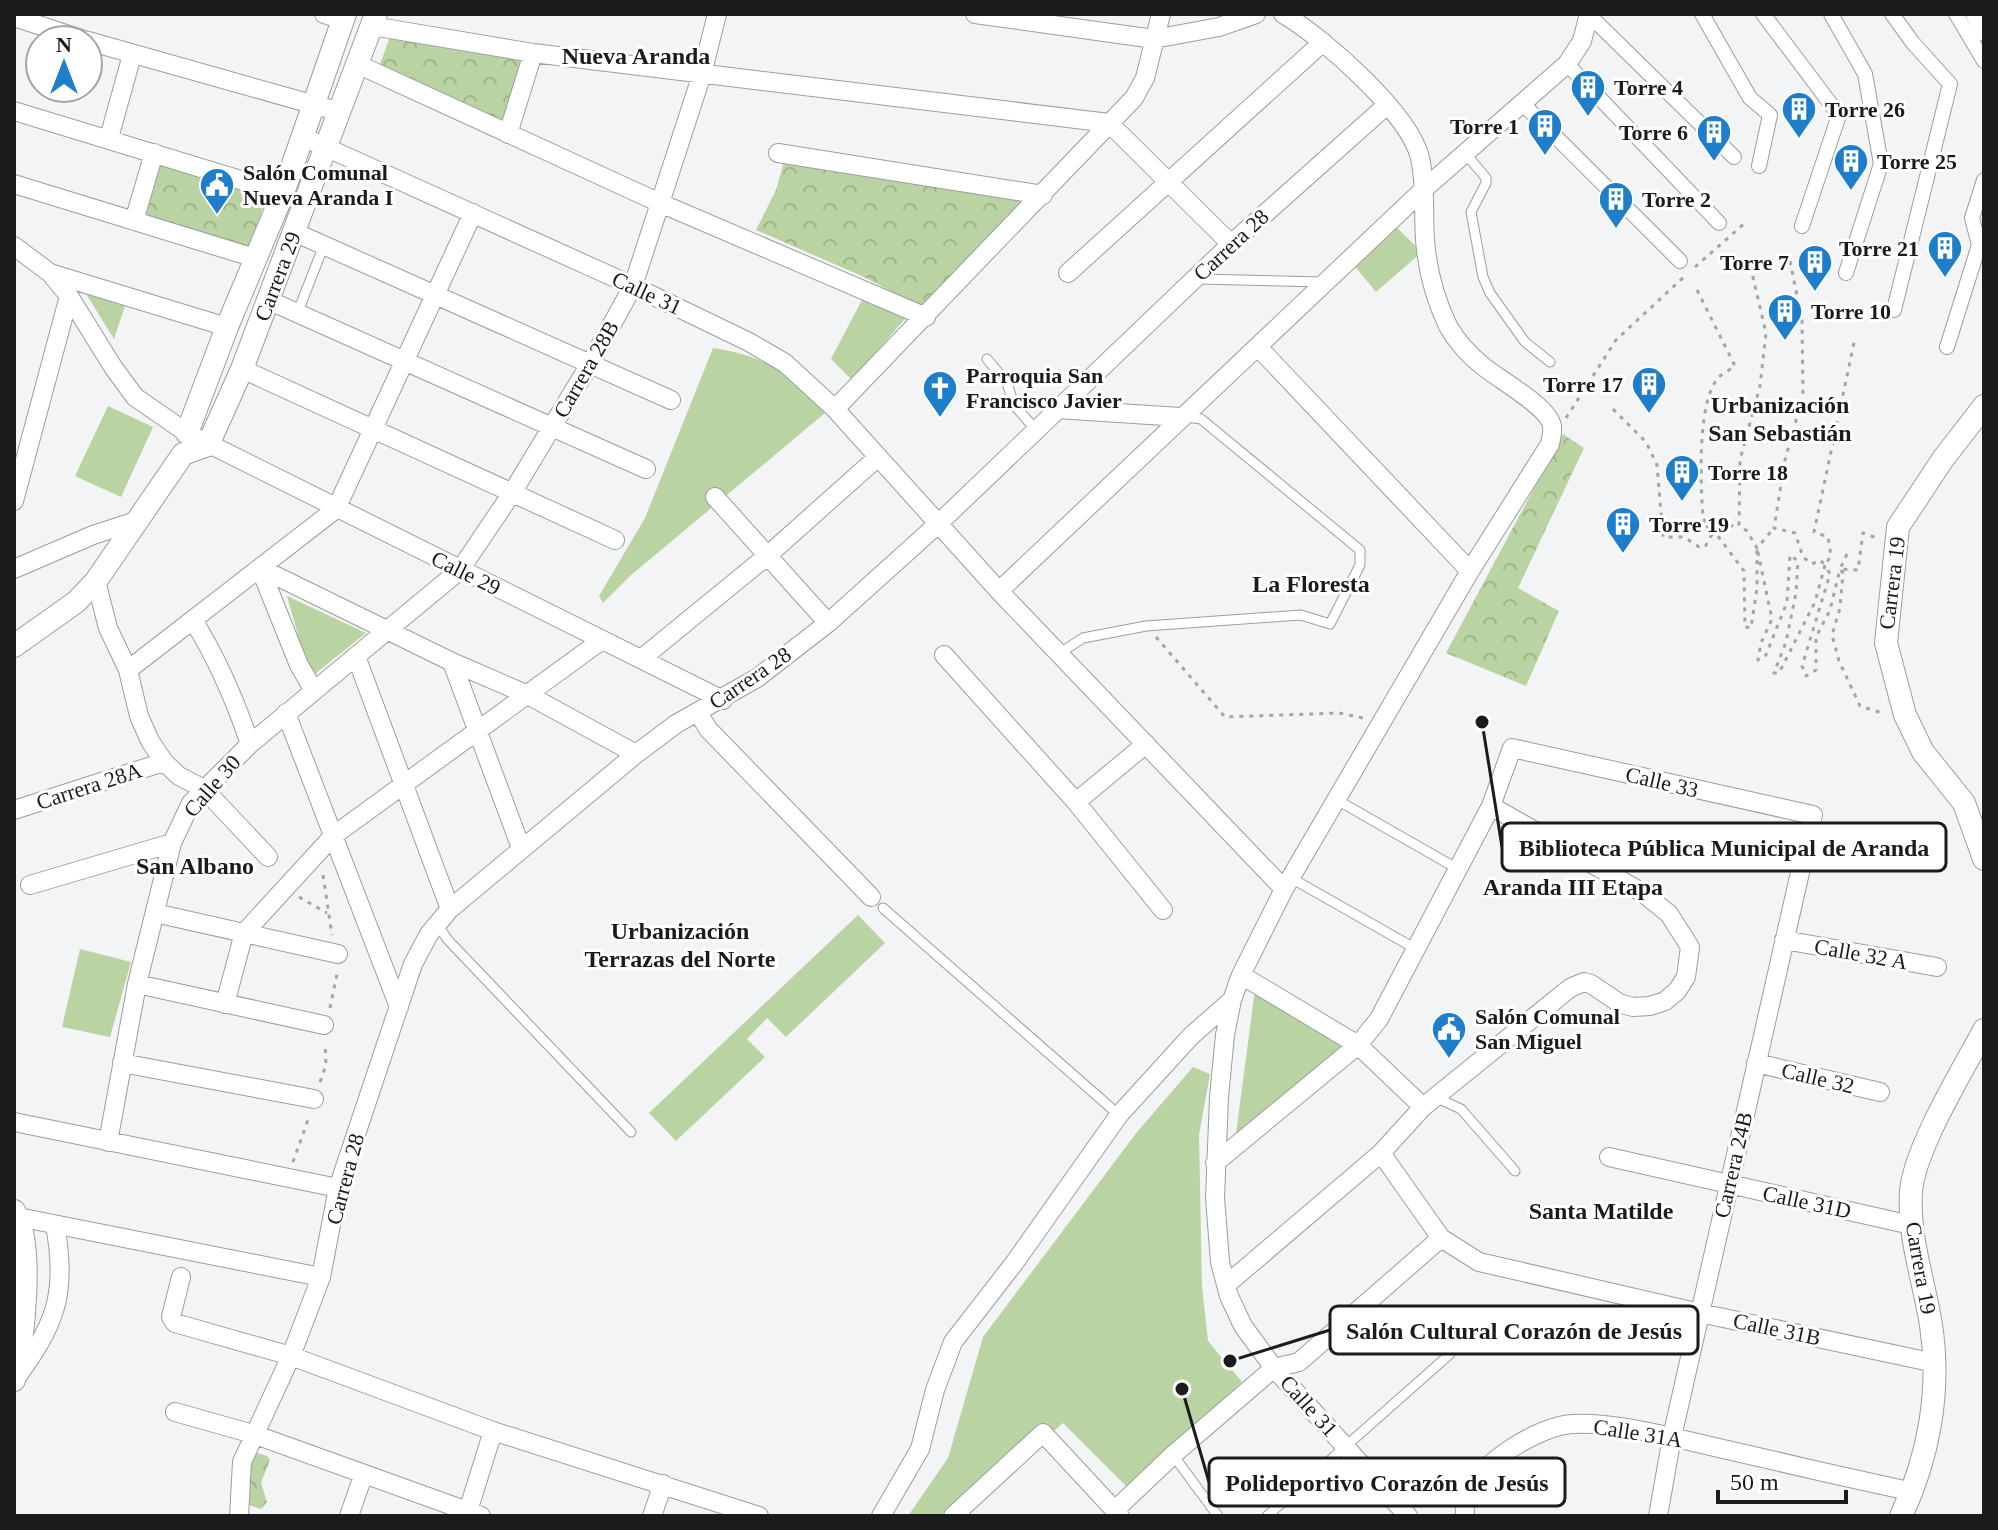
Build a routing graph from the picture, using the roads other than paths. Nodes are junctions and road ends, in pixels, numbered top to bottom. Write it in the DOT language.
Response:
graph roads {
  1 [pos="717,14"];
  2 [pos="975,14"];
  3 [pos="1161,14"];
  4 [pos="1256,14"];
  5 [pos="1283,14"];
  6 [pos="1702,14"];
  7 [pos="1763,14"];
  8 [pos="1831,14"];
  9 [pos="1892,14"];
  10 [pos="1956,14"];
  11 [pos="1975,14"];
  12 [pos="1589,15"];
  13 [pos="338,16"];
  14 [pos="14,17"];
  15 [pos="374,20"];
  16 [pos="35,24"];
  17 [pos="1984,32"];
  18 [pos="1154,39"];
  19 [pos="1323,42"];
  20 [pos="104,46"];
  21 [pos="533,53"];
  22 [pos="132,55"];
  23 [pos="1984,61"];
  24 [pos="357,64"];
  25 [pos="1567,64"];
  26 [pos="702,74"];
  27 [pos="1522,103"];
  28 [pos="315,104"];
  29 [pos="1387,105"];
  30 [pos="14,111"];
  31 [pos="340,112"];
  32 [pos="1109,123"];
  33 [pos="508,134"];
  34 [pos="303,137"];
  35 [pos="109,138"];
  36 [pos="327,146"];
  37 [pos="154,153"];
  38 [pos="778,153"];
  39 [pos="1465,153"];
  40 [pos="1734,157"];
  41 [pos="1759,166"];
  42 [pos="1984,180"];
  43 [pos="1169,182"];
  44 [pos="14,184"];
  45 [pos="1423,190"];
  46 [pos="283,193"];
  47 [pos="1043,195"];
  48 [pos="660,203"];
  49 [pos="473,213"];
  50 [pos="134,221"];
  51 [pos="1719,223"];
  52 [pos="1802,226"];
  53 [pos="294,232"];
  54 [pos="1231,244"];
  55 [pos="324,245"];
  56 [pos="14,246"];
  57 [pos="255,258"];
  58 [pos="1680,261"];
  59 [pos="50,273"];
  60 [pos="1068,273"];
  61 [pos="1846,273"];
  62 [pos="1195,279"];
  63 [pos="1326,282"];
  64 [pos="633,286"];
  65 [pos="435,295"];
  66 [pos="69,296"];
  67 [pos="268,300"];
  68 [pos="1894,310"];
  69 [pos="297,314"];
  70 [pos="926,317"];
  71 [pos="227,327"];
  72 [pos="1258,347"];
  73 [pos="1947,347"];
  74 [pos="987,359"];
  75 [pos="404,361"];
  76 [pos="1550,362"];
  77 [pos="590,364"];
  78 [pos="242,369"];
  79 [pos="671,400"];
  80 [pos="1984,406"];
  81 [pos="835,409"];
  82 [pos="1057,409"];
  83 [pos="1180,417"];
  84 [pos="552,427"];
  85 [pos="372,429"];
  86 [pos="1036,430"];
  87 [pos="185,444"];
  88 [pos="208,445"];
  89 [pos="878,457"];
  90 [pos="646,469"];
  91 [pos="512,493"];
  92 [pos="715,497"];
  93 [pos="14,501"];
  94 [pos="336,509"];
  95 [pos="139,520"];
  96 [pos="938,524"];
  97 [pos="615,540"];
  98 [pos="767,556"];
  99 [pos="260,568"];
  100 [pos="14,569"];
  101 [pos="460,570"];
  102 [pos="1470,571"];
  103 [pos="96,581"];
  104 [pos="999,591"];
  105 [pos="193,620"];
  106 [pos="828,623"];
  107 [pos="388,631"];
  108 [pos="602,640"];
  109 [pos="14,646"];
  110 [pos="1060,653"];
  111 [pos="944,655"];
  112 [pos="356,656"];
  113 [pos="641,659"];
  114 [pos="452,662"];
  115 [pos="128,670"];
  116 [pos="314,691"];
  117 [pos="528,695"];
  118 [pos="723,700"];
  119 [pos="698,712"];
  120 [pos="286,713"];
  121 [pos="477,733"];
  122 [pos="250,744"];
  123 [pos="1146,744"];
  124 [pos="636,754"];
  125 [pos="164,762"];
  126 [pos="403,785"];
  127 [pos="204,789"];
  128 [pos="1337,800"];
  129 [pos="1076,802"];
  130 [pos="1491,806"];
  131 [pos="1974,807"];
  132 [pos="14,810"];
  133 [pos="1813,815"];
  134 [pos="333,836"];
  135 [pos="172,843"];
  136 [pos="521,848"];
  137 [pos="268,857"];
  138 [pos="1984,859"];
  139 [pos="1458,869"];
  140 [pos="1288,883"];
  141 [pos="30,885"];
  142 [pos="877,902"];
  143 [pos="450,909"];
  144 [pos="1163,910"];
  145 [pos="155,913"];
  146 [pos="437,924"];
  147 [pos="244,933"];
  148 [pos="1784,940"];
  149 [pos="1416,949"];
  150 [pos="338,954"];
  151 [pos="1937,967"];
  152 [pos="1241,975"];
  153 [pos="137,984"];
  154 [pos="1232,1000"];
  155 [pos="225,1004"];
  156 [pos="399,1007"];
  157 [pos="324,1025"];
  158 [pos="1984,1030"];
  159 [pos="1358,1045"];
  160 [pos="122,1063"];
  161 [pos="1756,1063"];
  162 [pos="1880,1092"];
  163 [pos="314,1099"];
  164 [pos="1429,1102"];
  165 [pos="1119,1115"];
  166 [pos="14,1122"];
  167 [pos="631,1132"];
  168 [pos="108,1142"];
  169 [pos="1381,1153"];
  170 [pos="1609,1157"];
  171 [pos="1215,1163"];
  172 [pos="1515,1171"];
  173 [pos="1729,1185"];
  174 [pos="338,1188"];
  175 [pos="16,1214"];
  176 [pos="55,1225"];
  177 [pos="1911,1225"];
  178 [pos="1441,1238"];
  179 [pos="181,1277"];
  180 [pos="321,1277"];
  181 [pos="1226,1285"];
  182 [pos="1700,1313"];
  183 [pos="1450,1354"];
  184 [pos="291,1356"];
  185 [pos="1935,1363"];
  186 [pos="1274,1368"];
  187 [pos="14,1381"];
  188 [pos="175,1412"];
  189 [pos="493,1431"];
  190 [pos="253,1434"];
  191 [pos="1672,1437"];
  192 [pos="1345,1446"];
  193 [pos="1173,1455"];
  194 [pos="363,1476"];
  195 [pos="663,1484"];
  196 [pos="1913,1492"];
  197 [pos="444,1510"];
  198 [pos="475,1514"];
  199 [pos="1115,1514"];
  200 [pos="239,1516"];
  201 [pos="349,1516"];
  202 [pos="652,1516"];
  203 [pos="759,1516"];
  204 [pos="881,1516"];
  205 [pos="953,1516"];
  206 [pos="1218,1516"];
  207 [pos="1267,1516"];
  208 [pos="1406,1516"];
  209 [pos="1465,1516"];
  210 [pos="1658,1516"];
  211 [pos="1901,1516"];
  1 -- 26 [label="street, Carrera 28B"];
  2 -- 18 [label="street"];
  3 -- 18 [label="street"];
  4 -- 18 [label="street"];
  5 -- 19 [label="street"];
  6 -- 41 [label="street"];
  7 -- 52 [label="street"];
  8 -- 61 [label="street"];
  9 -- 68 [label="street"];
  10 -- 23 [label="street"];
  11 -- 17 [label="street"];
  12 -- 25 [label="street"];
  12 -- 40 [label="street"];
  13 -- 28 [label="street, Carrera 29"];
  14 -- 16 [label="street"];
  15 -- 21 [label="street"];
  15 -- 24 [label="street, Carrera 29"];
  18 -- 32 [label="street"];
  19 -- 29 [label="street"];
  19 -- 43 [label="street"];
  20 -- 22 [label="street"];
  21 -- 26 [label="street"];
  21 -- 33 [label="street"];
  22 -- 28 [label="street"];
  22 -- 35 [label="street"];
  24 -- 31 [label="street, Carrera 29"];
  24 -- 33 [label="street"];
  25 -- 27 [label="street"];
  25 -- 51 [label="street"];
  26 -- 32 [label="street"];
  26 -- 48 [label="street, Carrera 28B"];
  27 -- 39 [label="street"];
  27 -- 58 [label="street"];
  28 -- 31 [label="street"];
  28 -- 34 [label="street, Carrera 29"];
  29 -- 45 [label="street"];
  29 -- 54 [label="street, Carrera 28"];
  30 -- 35 [label="street"];
  31 -- 36 [label="street, Carrera 29"];
  32 -- 43 [label="street"];
  32 -- 47 [label="street"];
  33 -- 48 [label="street"];
  34 -- 36 [label="street, Calle 31"];
  34 -- 46 [label="street, Carrera 29"];
  35 -- 37 [label="street"];
  36 -- 49 [label="street, Calle 31"];
  36 -- 53 [label="street, Carrera 29"];
  37 -- 46 [label="street"];
  37 -- 50 [label="street"];
  38 -- 47 [label="street"];
  39 -- 45 [label="street"];
  39 -- 76 [label="lane"];
  42 -- 73 [label="street"];
  43 -- 54 [label="street"];
  43 -- 60 [label="street"];
  44 -- 50 [label="street"];
  45 -- 63 [label="street"];
  45 -- 102 [label="street, Calle 31"];
  46 -- 57 [label="street, Carrera 29"];
  47 -- 70 [label="street"];
  48 -- 64 [label="street, Carrera 28B"];
  48 -- 70 [label="street"];
  49 -- 64 [label="street, Calle 31"];
  49 -- 65 [label="street"];
  50 -- 57 [label="street"];
  53 -- 55 [label="street"];
  53 -- 67 [label="street, Carrera 29"];
  54 -- 62 [label="street, Carrera 28"];
  55 -- 65 [label="street"];
  55 -- 69 [label="lane"];
  56 -- 59 [label="street"];
  57 -- 71 [label="street, Carrera 29"];
  59 -- 66 [label="street"];
  59 -- 71 [label="street"];
  62 -- 63 [label="lane"];
  62 -- 82 [label="street, Carrera 28"];
  63 -- 72 [label="street"];
  64 -- 77 [label="street, Carrera 28B"];
  64 -- 81 [label="street, Calle 31"];
  65 -- 75 [label="street"];
  65 -- 77 [label="street"];
  66 -- 87 [label="street"];
  66 -- 93 [label="street"];
  67 -- 69 [label="street"];
  67 -- 78 [label="street, Carrera 29"];
  69 -- 75 [label="street"];
  70 -- 81 [label="street"];
  71 -- 87 [label="street, Carrera 29"];
  72 -- 83 [label="street"];
  72 -- 102 [label="street"];
  74 -- 86 [label="lane"];
  75 -- 84 [label="street"];
  75 -- 85 [label="street"];
  77 -- 79 [label="street"];
  77 -- 84 [label="street, Carrera 28B"];
  78 -- 85 [label="street"];
  78 -- 88 [label="street, Carrera 29"];
  80 -- 131 [label="street, Carrera 19"];
  81 -- 89 [label="street, Calle 31"];
  82 -- 83 [label="street"];
  82 -- 86 [label="street, Carrera 28"];
  83 -- 104 [label="street"];
  83 -- 110 [label="lane"];
  84 -- 90 [label="street"];
  84 -- 91 [label="street, Carrera 28B"];
  85 -- 91 [label="street"];
  85 -- 94 [label="street"];
  86 -- 96 [label="street, Carrera 28"];
  87 -- 88 [label="street"];
  87 -- 95 [label="street, Carrera 29"];
  88 -- 94 [label="street, Calle 29"];
  89 -- 96 [label="street, Calle 31"];
  89 -- 98 [label="street"];
  91 -- 97 [label="street"];
  91 -- 101 [label="street, Carrera 28B"];
  92 -- 98 [label="street"];
  94 -- 99 [label="street"];
  94 -- 101 [label="street, Calle 29"];
  95 -- 100 [label="street"];
  95 -- 103 [label="street, Carrera 29"];
  96 -- 104 [label="street, Calle 31"];
  96 -- 106 [label="street, Carrera 28"];
  98 -- 106 [label="street"];
  98 -- 113 [label="street"];
  99 -- 105 [label="street"];
  99 -- 107 [label="street"];
  99 -- 116 [label="street"];
  101 -- 107 [label="street, Calle 30"];
  101 -- 108 [label="street, Calle 29"];
  102 -- 128 [label="street, Calle 31"];
  103 -- 109 [label="street, Carrera 29"];
  103 -- 115 [label="street"];
  104 -- 110 [label="street, Calle 31"];
  105 -- 115 [label="street"];
  105 -- 122 [label="street"];
  106 -- 118 [label="street, Carrera 28"];
  107 -- 112 [label="street, Calle 30"];
  107 -- 114 [label="street"];
  108 -- 113 [label="street, Calle 29"];
  108 -- 117 [label="street"];
  110 -- 123 [label="street, Calle 31"];
  111 -- 129 [label="street"];
  112 -- 116 [label="street, Calle 30"];
  112 -- 126 [label="street"];
  113 -- 118 [label="street, Calle 29"];
  114 -- 117 [label="street"];
  114 -- 121 [label="street"];
  115 -- 125 [label="street"];
  116 -- 120 [label="street, Calle 30"];
  117 -- 121 [label="street"];
  117 -- 124 [label="street"];
  118 -- 119 [label="street, Carrera 28"];
  119 -- 124 [label="street, Carrera 28"];
  119 -- 142 [label="street"];
  120 -- 122 [label="street, Calle 30"];
  120 -- 134 [label="street"];
  121 -- 126 [label="street"];
  121 -- 136 [label="street"];
  122 -- 127 [label="street, Calle 30"];
  123 -- 129 [label="street"];
  123 -- 140 [label="street, Calle 31"];
  124 -- 136 [label="street, Carrera 28"];
  125 -- 127 [label="street"];
  125 -- 132 [label="street, Carrera 28A"];
  126 -- 134 [label="street"];
  126 -- 143 [label="street"];
  127 -- 135 [label="street, Calle 30"];
  127 -- 137 [label="street"];
  128 -- 139 [label="lane"];
  128 -- 140 [label="street, Calle 31"];
  129 -- 144 [label="street"];
  130 -- 133 [label="street, Calle 33"];
  130 -- 139 [label="street"];
  130 -- 164 [label="street"];
  131 -- 138 [label="street, Carrera 19"];
  133 -- 148 [label="street, Carrera 24B"];
  134 -- 147 [label="street"];
  134 -- 156 [label="street"];
  135 -- 141 [label="street"];
  135 -- 145 [label="street, Calle 30"];
  136 -- 143 [label="street, Carrera 28"];
  139 -- 149 [label="street"];
  140 -- 149 [label="lane"];
  140 -- 152 [label="street, Calle 31"];
  142 -- 165 [label="lane"];
  143 -- 146 [label="street, Carrera 28"];
  145 -- 147 [label="street"];
  145 -- 153 [label="street, Calle 30"];
  146 -- 156 [label="street, Carrera 28"];
  146 -- 167 [label="lane"];
  147 -- 150 [label="street"];
  147 -- 155 [label="street"];
  148 -- 151 [label="street, Calle 32 A"];
  148 -- 161 [label="street, Carrera 24B"];
  149 -- 159 [label="street"];
  152 -- 154 [label="street, Calle 31"];
  152 -- 159 [label="street"];
  153 -- 155 [label="street"];
  153 -- 160 [label="street, Calle 30"];
  154 -- 165 [label="street"];
  154 -- 171 [label="street, Calle 31"];
  155 -- 157 [label="street"];
  156 -- 174 [label="street, Carrera 28"];
  158 -- 177 [label="street, Carrera 19"];
  159 -- 164 [label="street"];
  159 -- 171 [label="street"];
  160 -- 163 [label="street"];
  160 -- 168 [label="street, Calle 30"];
  161 -- 162 [label="street, Calle 32"];
  161 -- 173 [label="street, Carrera 24B"];
  164 -- 169 [label="street"];
  164 -- 172 [label="lane"];
  165 -- 204 [label="street"];
  166 -- 168 [label="street"];
  168 -- 174 [label="street"];
  169 -- 178 [label="street"];
  169 -- 181 [label="street"];
  170 -- 173 [label="street, Calle 31D"];
  171 -- 181 [label="street, Calle 31"];
  173 -- 177 [label="street, Calle 31D"];
  173 -- 182 [label="street, Carrera 24B"];
  174 -- 180 [label="street, Carrera 28"];
  175 -- 176 [label="street"];
  175 -- 187 [label="street"];
  176 -- 180 [label="street"];
  176 -- 187 [label="street"];
  177 -- 185 [label="street, Carrera 19"];
  178 -- 182 [label="street, Calle 31B"];
  178 -- 186 [label="street"];
  179 -- 184 [label="street"];
  180 -- 184 [label="street, Carrera 28"];
  181 -- 186 [label="street, Calle 31"];
  182 -- 185 [label="street, Calle 31B"];
  182 -- 191 [label="street, Carrera 24B"];
  183 -- 192 [label="lane"];
  184 -- 189 [label="street"];
  184 -- 190 [label="street, Carrera 28"];
  185 -- 196 [label="street, Carrera 19"];
  186 -- 192 [label="street, Calle 31"];
  186 -- 193 [label="street"];
  188 -- 190 [label="street"];
  189 -- 195 [label="street"];
  189 -- 198 [label="street"];
  190 -- 194 [label="street"];
  190 -- 200 [label="street, Carrera 28"];
  191 -- 196 [label="street, Calle 31A"];
  191 -- 209 [label="street, Calle 31A"];
  191 -- 210 [label="street, Carrera 24B"];
  192 -- 207 [label="lane"];
  192 -- 208 [label="street, Calle 31"];
  193 -- 199 [label="street"];
  193 -- 206 [label="lane"];
  194 -- 197 [label="street"];
  194 -- 201 [label="street"];
  195 -- 202 [label="street"];
  195 -- 203 [label="street"];
  196 -- 211 [label="street, Carrera 19"];
  197 -- 198 [label="street"];
  199 -- 205 [label="street"];
}
